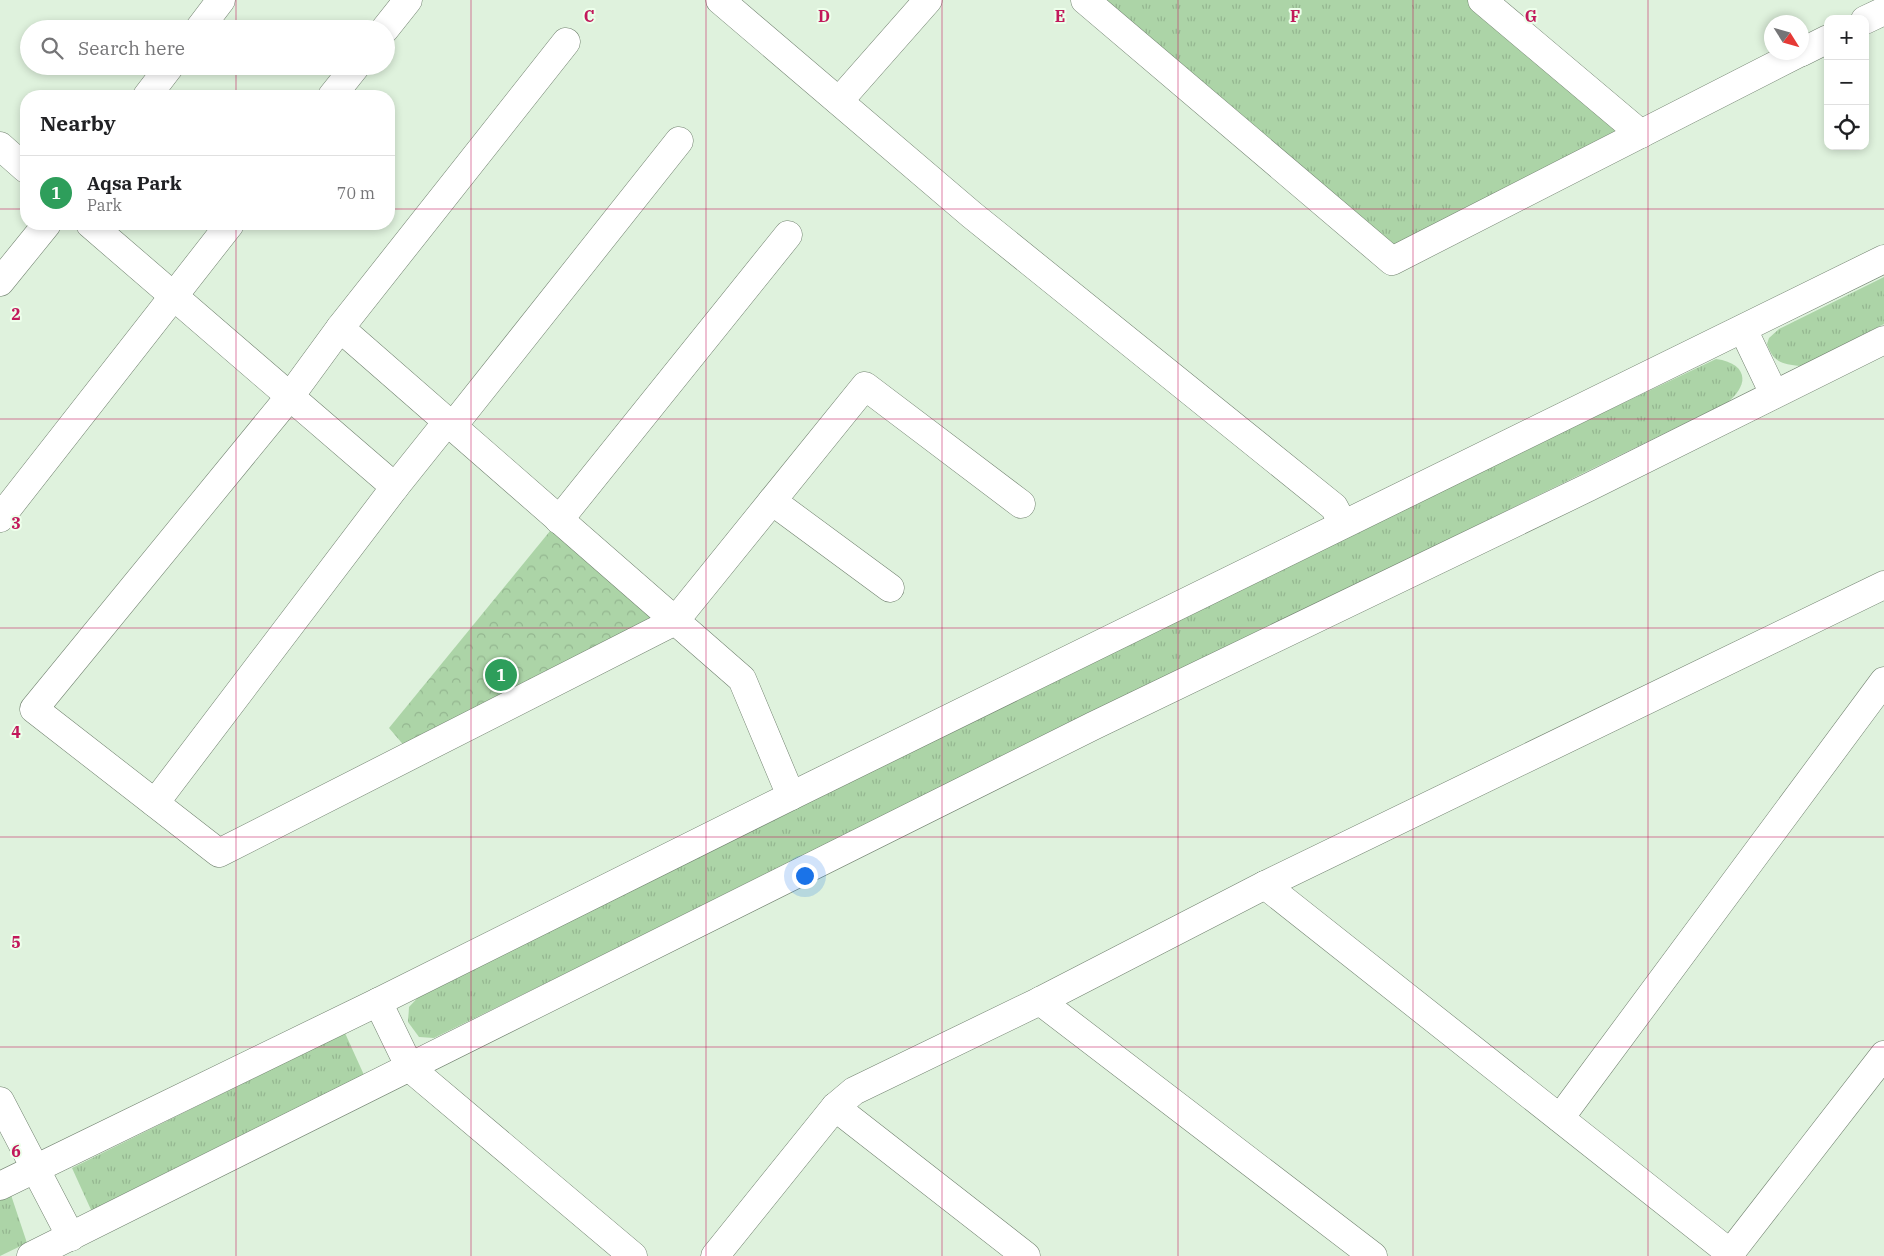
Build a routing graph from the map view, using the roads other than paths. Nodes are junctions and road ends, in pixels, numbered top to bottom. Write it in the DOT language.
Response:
graph roads {
  1 [pos="221,0"];
  2 [pos="408,0"];
  3 [pos="720,0"];
  4 [pos="928,0"];
  5 [pos="1085,0"];
  6 [pos="1482,0"];
  7 [pos="1884,10"];
  8 [pos="1869,18"];
  9 [pos="206,20"];
  10 [pos="392,20"];
  11 [pos="1824,41"];
  12 [pos="566,42"];
  13 [pos="1809,48"];
  14 [pos="1785,60"];
  15 [pos="163,75"];
  16 [pos="349,75"];
  17 [pos="151,90"];
  18 [pos="337,90"];
  19 [pos="839,101"];
  20 [pos="1641,134"];
  21 [pos="679,141"];
  22 [pos="0,146"];
  23 [pos="20,164"];
  24 [pos="42,230"];
  25 [pos="97,230"];
  26 [pos="225,230"];
  27 [pos="788,235"];
  28 [pos="1884,260"];
  29 [pos="0,282"];
  30 [pos="174,295"];
  31 [pos="340,328"];
  32 [pos="1744,329"];
  33 [pos="1884,340"];
  34 [pos="1774,394"];
  35 [pos="291,395"];
  36 [pos="449,424"];
  37 [pos="395,486"];
  38 [pos="772,501"];
  39 [pos="1021,504"];
  40 [pos="0,518"];
  41 [pos="559,520"];
  42 [pos="1343,524"];
  43 [pos="1884,585"];
  44 [pos="890,588"];
  45 [pos="675,621"];
  46 [pos="1884,681"];
  47 [pos="791,796"];
  48 [pos="155,803"];
  49 [pos="1265,885"];
  50 [pos="1040,1001"];
  51 [pos="378,1002"];
  52 [pos="1884,1054"];
  53 [pos="410,1068"];
  54 [pos="0,1101"];
  55 [pos="835,1107"];
  56 [pos="1560,1118"];
  57 [pos="36,1168"];
  58 [pos="0,1186"];
  59 [pos="71,1237"];
  60 [pos="1729,1255"];
  61 [pos="31,1256"];
  62 [pos="633,1256"];
  63 [pos="715,1256"];
  64 [pos="1026,1256"];
  65 [pos="1373,1256"];
  1 -- 9 [label="street"];
  2 -- 10 [label="street"];
  3 -- 19 [label="street"];
  4 -- 19 [label="street"];
  5 -- 20 [label="street"];
  6 -- 20 [label="street"];
  7 -- 8 [label="street"];
  11 -- 13 [label="street"];
  12 -- 31 [label="street"];
  14 -- 20 [label="street"];
  15 -- 17 [label="street"];
  16 -- 18 [label="street"];
  19 -- 42 [label="street"];
  21 -- 36 [label="street"];
  22 -- 23 [label="street"];
  24 -- 29 [label="street"];
  25 -- 30 [label="street"];
  26 -- 30 [label="street"];
  27 -- 41 [label="street"];
  28 -- 32 [label="street"];
  30 -- 35 [label="street"];
  30 -- 40 [label="street"];
  31 -- 35 [label="street"];
  31 -- 36 [label="street"];
  32 -- 34 [label="street"];
  32 -- 42 [label="street"];
  33 -- 34 [label="street"];
  34 -- 53 [label="street"];
  35 -- 37 [label="street"];
  35 -- 48 [label="street"];
  36 -- 37 [label="street"];
  36 -- 41 [label="street"];
  37 -- 48 [label="street"];
  38 -- 39 [label="street"];
  38 -- 44 [label="street"];
  38 -- 45 [label="street"];
  41 -- 45 [label="street"];
  42 -- 47 [label="street"];
  43 -- 49 [label="street"];
  45 -- 47 [label="street"];
  45 -- 48 [label="street"];
  46 -- 56 [label="street"];
  47 -- 51 [label="street"];
  49 -- 50 [label="street"];
  49 -- 56 [label="street"];
  50 -- 55 [label="street"];
  50 -- 65 [label="street"];
  51 -- 53 [label="street"];
  51 -- 57 [label="street"];
  52 -- 60 [label="street"];
  53 -- 59 [label="street"];
  53 -- 62 [label="street"];
  54 -- 57 [label="street"];
  55 -- 63 [label="street"];
  55 -- 64 [label="street"];
  56 -- 60 [label="street"];
  57 -- 58 [label="street"];
  57 -- 59 [label="street"];
  59 -- 61 [label="street"];
}
